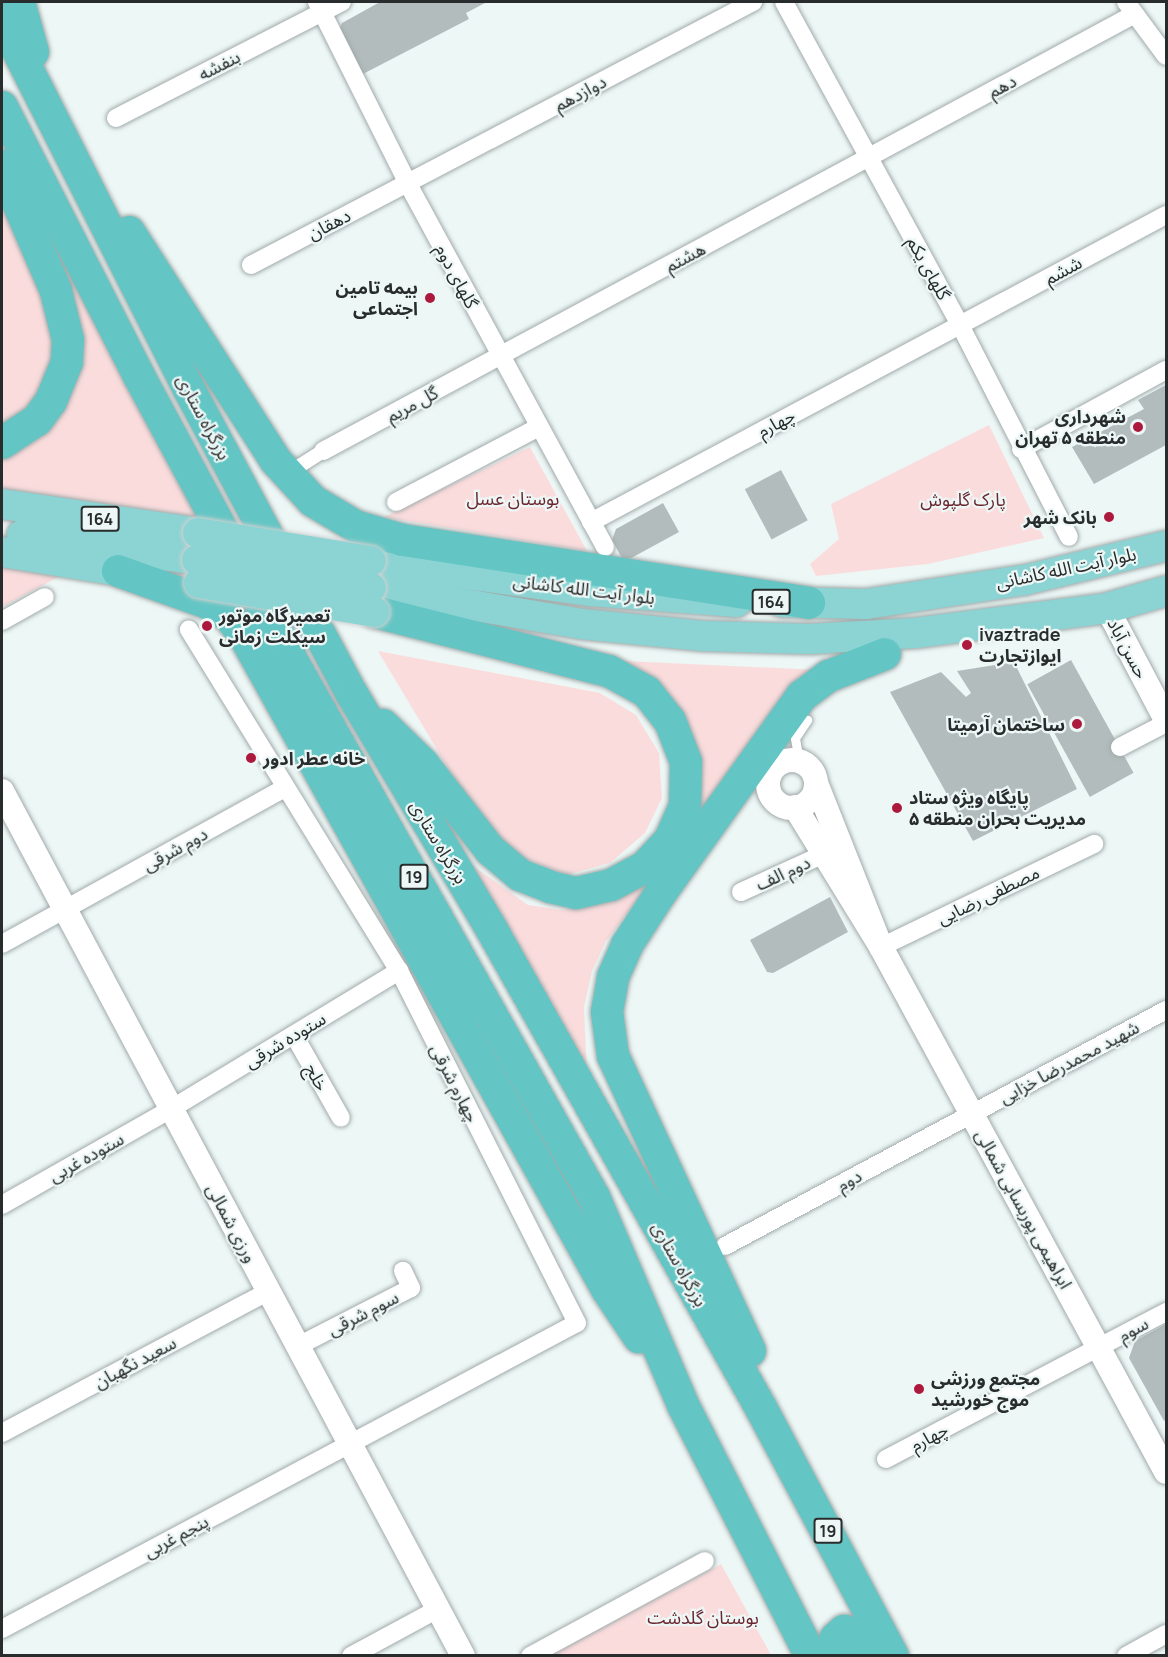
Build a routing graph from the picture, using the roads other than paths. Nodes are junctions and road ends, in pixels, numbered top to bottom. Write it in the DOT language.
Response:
graph roads {
  1 [pos="19,2"];
  2 [pos="342,2"];
  3 [pos="753,2"];
  4 [pos="784,2"];
  5 [pos="320,7"];
  6 [pos="1131,8"];
  7 [pos="2,19"];
  8 [pos="1167,56"];
  9 [pos="44,97"];
  10 [pos="2,107"];
  11 [pos="116,118"];
  12 [pos="869,158"];
  13 [pos="2,166"];
  14 [pos="80,169"];
  15 [pos="408,184"];
  16 [pos="1167,215"];
  17 [pos="251,265"];
  18 [pos="960,325"];
  19 [pos="500,356"];
  20 [pos="1167,369"];
  21 [pos="539,427"];
  22 [pos="2,443"];
  23 [pos="1021,449"];
  24 [pos="323,452"];
  25 [pos="287,474"];
  26 [pos="396,502"];
  27 [pos="2,504"];
  28 [pos="591,522"];
  29 [pos="2,532"];
  30 [pos="1069,537"];
  31 [pos="1167,546"];
  32 [pos="605,547"];
  33 [pos="2,552"];
  34 [pos="198,559"];
  35 [pos="118,571"];
  36 [pos="372,587"];
  37 [pos="1167,591"];
  38 [pos="45,597"];
  39 [pos="809,603"];
  40 [pos="1107,608"];
  41 [pos="2,621"];
  42 [pos="189,629"];
  43 [pos="915,633"];
  44 [pos="885,654"];
  45 [pos="352,694"];
  46 [pos="807,720"];
  47 [pos="1167,721"];
  48 [pos="1120,747"];
  49 [pos="799,761"];
  50 [pos="816,783"];
  51 [pos="285,788"];
  52 [pos="2,791"];
  53 [pos="795,807"];
  54 [pos="1094,844"];
  55 [pos="826,853"];
  56 [pos="741,892"];
  57 [pos="66,911"];
  58 [pos="2,944"];
  59 [pos="881,947"];
  60 [pos="399,971"];
  61 [pos="1167,1010"];
  62 [pos="294,1035"];
  63 [pos="171,1109"];
  64 [pos="972,1114"];
  65 [pos="341,1119"];
  66 [pos="2,1205"];
  67 [pos="725,1246"];
  68 [pos="403,1271"];
  69 [pos="269,1291"];
  70 [pos="1167,1312"];
  71 [pos="298,1346"];
  72 [pos="1099,1347"];
  73 [pos="683,1405"];
  74 [pos="761,1408"];
  75 [pos="2,1433"];
  76 [pos="350,1443"];
  77 [pos="886,1459"];
  78 [pos="1167,1472"];
  79 [pos="705,1561"];
  80 [pos="438,1609"];
  81 [pos="2,1629"];
  82 [pos="1167,1634"];
  83 [pos="351,1656"];
  84 [pos="463,1656"];
  85 [pos="530,1656"];
  86 [pos="811,1656"];
  87 [pos="838,1656"];
  88 [pos="875,1656"];
  89 [pos="893,1656"];
  90 [pos="1126,1656"];
  1 -- 9 [label="highway"];
  2 -- 5 [label="street, بنفشه"];
  3 -- 15 [label="street, دوازدهم"];
  4 -- 12 [label="street, گلهای یکم"];
  5 -- 11 [label="street, بنفشه"];
  5 -- 15 [label="street, گلهای دوم"];
  6 -- 8 [label="street"];
  6 -- 12 [label="street, دهم"];
  7 -- 9 [label="highway, بزرگراه ستاری / 19"];
  9 -- 14 [label="highway, بزرگراه ستاری / 19"];
  10 -- 73 [label="highway, بزرگراه ستاری / 19"];
  12 -- 18 [label="street, گلهای یکم"];
  12 -- 19 [label="street, هشتم"];
  13 -- 22 [label="highway"];
  14 -- 25 [label="highway"];
  14 -- 45 [label="highway, بزرگراه ستاری / 19"];
  15 -- 17 [label="street, دهقان"];
  15 -- 19 [label="street, گلهای دوم"];
  16 -- 18 [label="street, ششم"];
  18 -- 23 [label="street, گلهای یکم"];
  18 -- 28 [label="street, چهارم"];
  19 -- 21 [label="street, گلهای دوم"];
  19 -- 24 [label="street, گل مریم"];
  20 -- 23 [label="street"];
  21 -- 26 [label="street"];
  21 -- 28 [label="street, گلهای دوم"];
  23 -- 30 [label="street, گلهای یکم"];
  24 -- 25 [label="street"];
  25 -- 39 [label="highway"];
  27 -- 34 [label="main road, بلوار آیت الله کاشانی / 164"];
  28 -- 32 [label="street, گلهای دوم"];
  29 -- 34 [label="main road, بلوار آیت الله کاشانی / 164"];
  31 -- 39 [label="main road, بلوار آیت الله کاشانی / 164"];
  33 -- 35 [label="main road"];
  34 -- 35 [label="main road"];
  34 -- 36 [label="main road, bridge"];
  34 -- 36 [label="main road, بلوار آیت الله کاشانی / 164, bridge"];
  35 -- 73 [label="highway"];
  36 -- 39 [label="main road, بلوار آیت الله کاشانی / 164"];
  36 -- 43 [label="main road, بلوار آیت الله کاشانی / 164"];
  36 -- 44 [label="main road"];
  36 -- 45 [label="highway"];
  37 -- 40 [label="main road, بلوار آیت الله کاشانی / 164"];
  38 -- 41 [label="street"];
  40 -- 43 [label="main road, بلوار آیت الله کاشانی / 164"];
  40 -- 47 [label="street, حسن آباد"];
  42 -- 51 [label="street, چهارم شرقی"];
  43 -- 44 [label="main road"];
  44 -- 74 [label="highway"];
  45 -- 74 [label="highway, بزرگراه ستاری / 19"];
  46 -- 49 [label="lane"];
  47 -- 48 [label="street"];
  49 -- 50 [label="street"];
  49 -- 53 [label="street"];
  50 -- 53 [label="street"];
  50 -- 59 [label="street, ابراهیمی پوربسابی شمالی"];
  51 -- 57 [label="street, دوم شرقی"];
  51 -- 60 [label="street, چهارم شرقی"];
  52 -- 57 [label="street, ورزی شمالی"];
  53 -- 55 [label="street, ابراهیمی پوربسابی شمالی"];
  54 -- 59 [label="street, مصطفی رضایی"];
  55 -- 56 [label="street, دوم الف"];
  55 -- 59 [label="street, ابراهیمی پوربسابی شمالی"];
  57 -- 58 [label="street, دوم شرقی"];
  57 -- 63 [label="street, ورزی شمالی"];
  59 -- 64 [label="street, ابراهیمی پوربسابی شمالی"];
  60 -- 62 [label="street, ستوده شرقی"];
  60 -- 76 [label="street, چهارم شرقی"];
  61 -- 64 [label="street, شهید محمدرضا خزایی"];
  62 -- 63 [label="street, ستوده شرقی"];
  62 -- 65 [label="street, خلج"];
  63 -- 66 [label="street, ستوده غربی"];
  63 -- 69 [label="street, ورزی شمالی"];
  64 -- 67 [label="street, دوم"];
  64 -- 72 [label="street, ابراهیمی پوربسابی شمالی"];
  68 -- 71 [label="street, سوم شرقی"];
  69 -- 71 [label="street, ورزی شمالی"];
  69 -- 75 [label="street, سعید نگهبان"];
  70 -- 72 [label="street, سوم"];
  71 -- 76 [label="street, ورزی شمالی"];
  72 -- 77 [label="street, چهارم"];
  72 -- 78 [label="street, ابراهیمی پوربسابی شمالی"];
  73 -- 86 [label="highway, بزرگراه ستاری / 19"];
  74 -- 89 [label="highway, بزرگراه ستاری / 19"];
  76 -- 80 [label="street, ورزی شمالی"];
  76 -- 81 [label="street, پنجم غربی"];
  79 -- 85 [label="street"];
  80 -- 83 [label="street"];
  80 -- 84 [label="street, ورزی شمالی"];
  82 -- 90 [label="street"];
  87 -- 88 [label="highway"];
}
